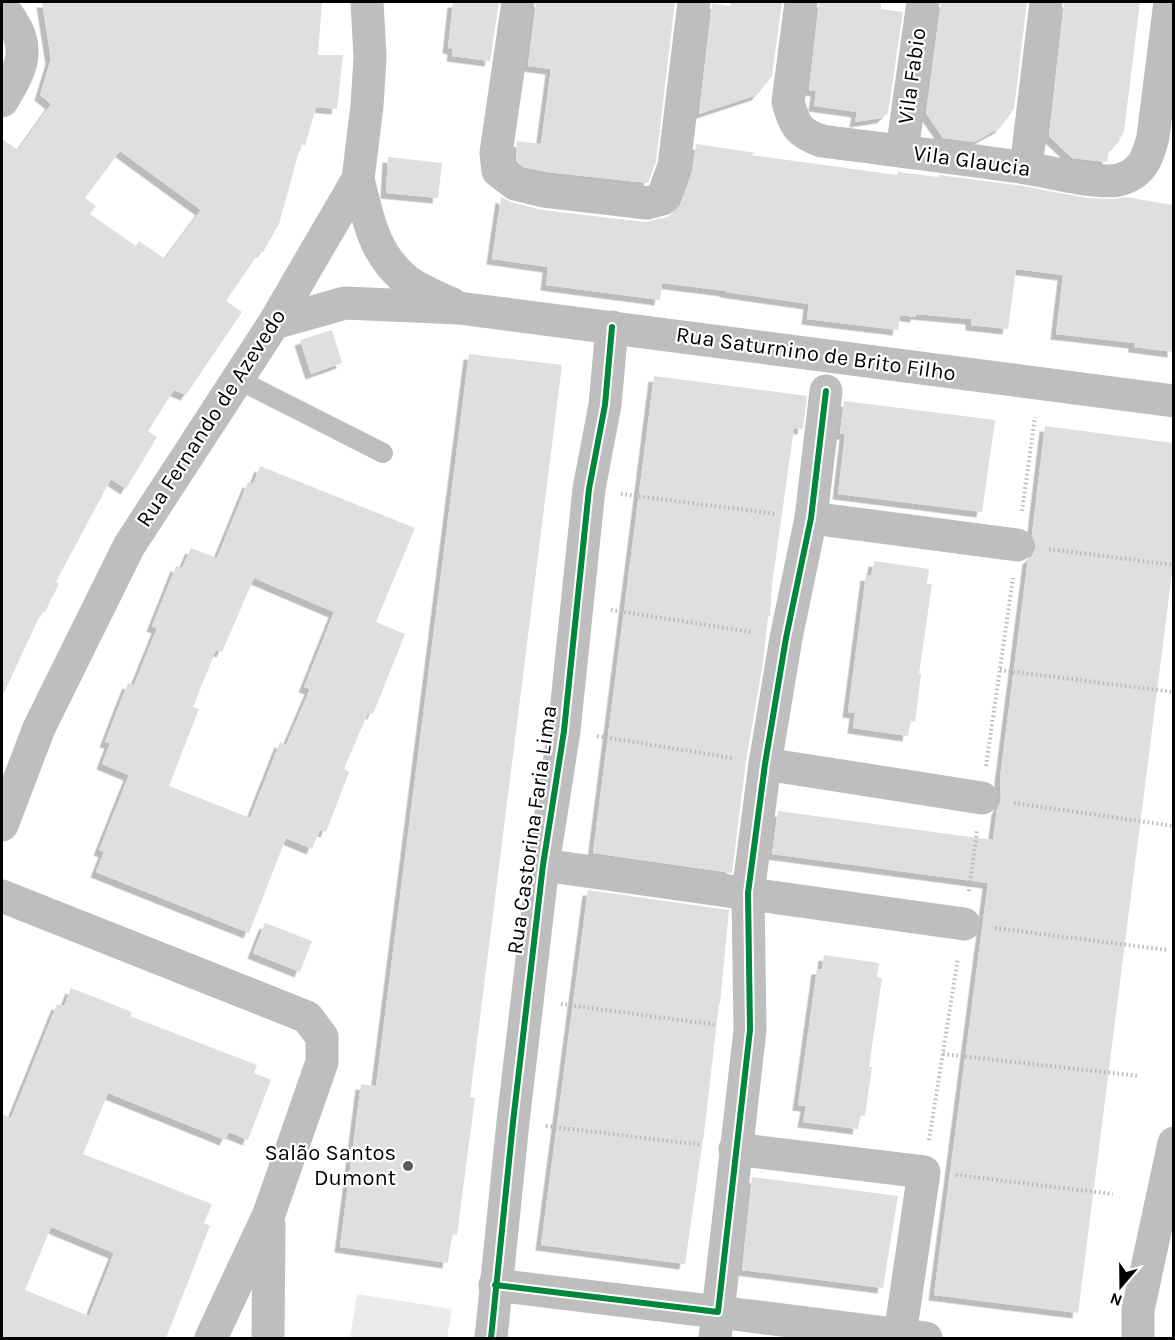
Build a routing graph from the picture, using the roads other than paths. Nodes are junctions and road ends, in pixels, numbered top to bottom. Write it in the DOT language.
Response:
graph roads {
  1 [pos="367,2"];
  2 [pos="518,2"];
  3 [pos="694,2"];
  4 [pos="801,2"];
  5 [pos="923,2"];
  6 [pos="1046,2"];
  7 [pos="1170,2"];
  8 [pos="2,9"];
  9 [pos="2,101"];
  10 [pos="902,151"];
  11 [pos="1026,168"];
  12 [pos="358,179"];
  13 [pos="459,308"];
  14 [pos="274,323"];
  15 [pos="612,327"];
  16 [pos="237,379"];
  17 [pos="826,391"];
  18 [pos="1173,401"];
  19 [pos="383,453"];
  20 [pos="811,519"];
  21 [pos="1017,545"];
  22 [pos="765,764"];
  23 [pos="982,798"];
  24 [pos="2,825"];
  25 [pos="543,865"];
  26 [pos="748,893"];
  27 [pos="2,896"];
  28 [pos="964,924"];
  29 [pos="1173,1143"];
  30 [pos="735,1149"];
  31 [pos="269,1214"];
  32 [pos="495,1285"];
  33 [pos="717,1325"];
  34 [pos="913,1337"];
  35 [pos="211,1338"];
  36 [pos="268,1338"];
  37 [pos="491,1338"];
  38 [pos="1138,1338"];
  1 -- 12 [label="street, Rua Fernando de Azevedo"];
  2 -- 3 [label="street"];
  4 -- 10 [label="street, Vila Glaucia"];
  5 -- 10 [label="street, Vila Fabio"];
  6 -- 11 [label="street"];
  7 -- 11 [label="street, Vila Glaucia"];
  8 -- 9 [label="street"];
  10 -- 11 [label="street, Vila Glaucia"];
  12 -- 13 [label="street, Rua Saturnino de Brito Filho"];
  12 -- 14 [label="street, Rua Fernando de Azevedo"];
  13 -- 14 [label="street, Rua Saturnino de Brito Filho"];
  13 -- 15 [label="street, Rua Saturnino de Brito Filho"];
  14 -- 16 [label="street, Rua Fernando de Azevedo"];
  15 -- 18 [label="street, Rua Saturnino de Brito Filho"];
  15 -- 25 [label="street, Rua Castorina Faria Lima"];
  16 -- 19 [label="lane"];
  16 -- 24 [label="street, Rua Fernando de Azevedo"];
  17 -- 20 [label="street"];
  20 -- 21 [label="street"];
  20 -- 22 [label="street"];
  22 -- 23 [label="street"];
  22 -- 26 [label="street"];
  25 -- 26 [label="street"];
  25 -- 32 [label="street, Rua Castorina Faria Lima"];
  26 -- 28 [label="street"];
  26 -- 30 [label="street"];
  27 -- 31 [label="street"];
  29 -- 38 [label="street"];
  30 -- 33 [label="street"];
  30 -- 34 [label="street"];
  31 -- 35 [label="street"];
  31 -- 36 [label="street"];
  32 -- 33 [label="street"];
  32 -- 37 [label="street, Rua Castorina Faria Lima"];
  33 -- 34 [label="street"];
}
